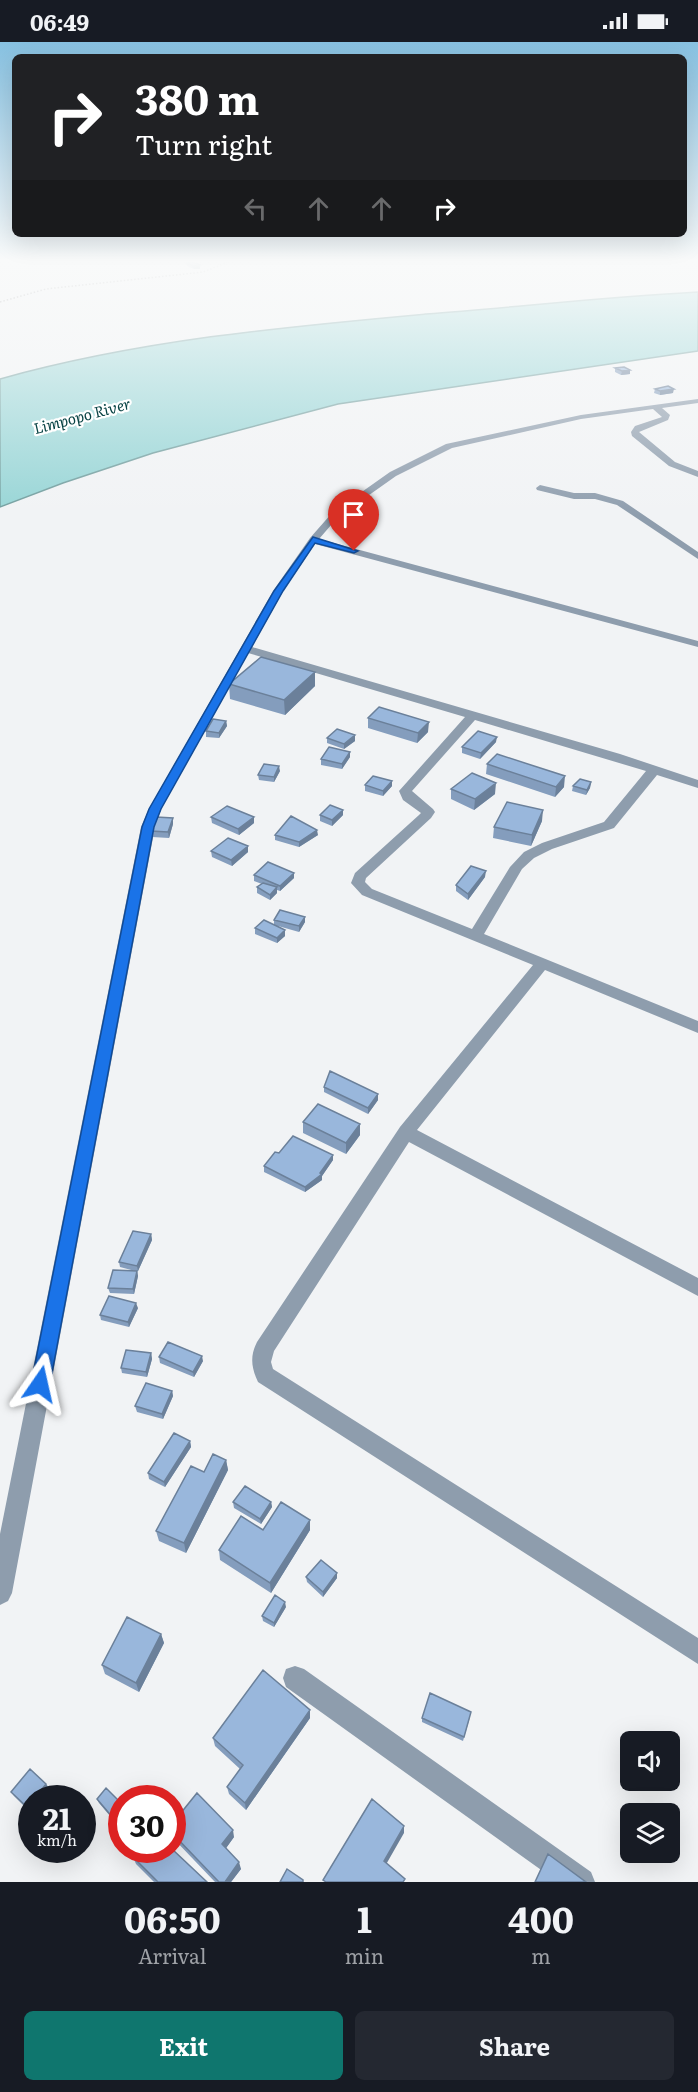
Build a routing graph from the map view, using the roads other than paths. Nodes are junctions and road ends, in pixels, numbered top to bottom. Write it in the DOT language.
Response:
graph roads {
  1 [pos="698,401"];
  2 [pos="655,406"];
  3 [pos="698,474"];
  4 [pos="540,488"];
  5 [pos="313,540"];
  6 [pos="698,555"];
  7 [pos="698,644"];
  8 [pos="245,649"];
  9 [pos="473,716"];
  10 [pos="654,770"];
  11 [pos="698,784"];
  12 [pos="475,937"];
  13 [pos="541,965"];
  14 [pos="698,1027"];
  15 [pos="406,1132"];
  16 [pos="698,1288"];
  17 [pos="0,1593"];
  18 [pos="698,1652"];
  19 [pos="295,1678"];
  20 [pos="581,1882"];
  1 -- 2 [label="street"];
  2 -- 3 [label="street"];
  2 -- 5 [label="street"];
  4 -- 6 [label="street"];
  5 -- 7 [label="street"];
  5 -- 8 [label="street"];
  8 -- 9 [label="street"];
  8 -- 17 [label="street"];
  9 -- 10 [label="street"];
  9 -- 12 [label="street"];
  10 -- 11 [label="street"];
  10 -- 12 [label="street"];
  12 -- 13 [label="street"];
  13 -- 14 [label="street"];
  13 -- 15 [label="street"];
  15 -- 16 [label="street"];
  15 -- 18 [label="street"];
  19 -- 20 [label="street"];
}
